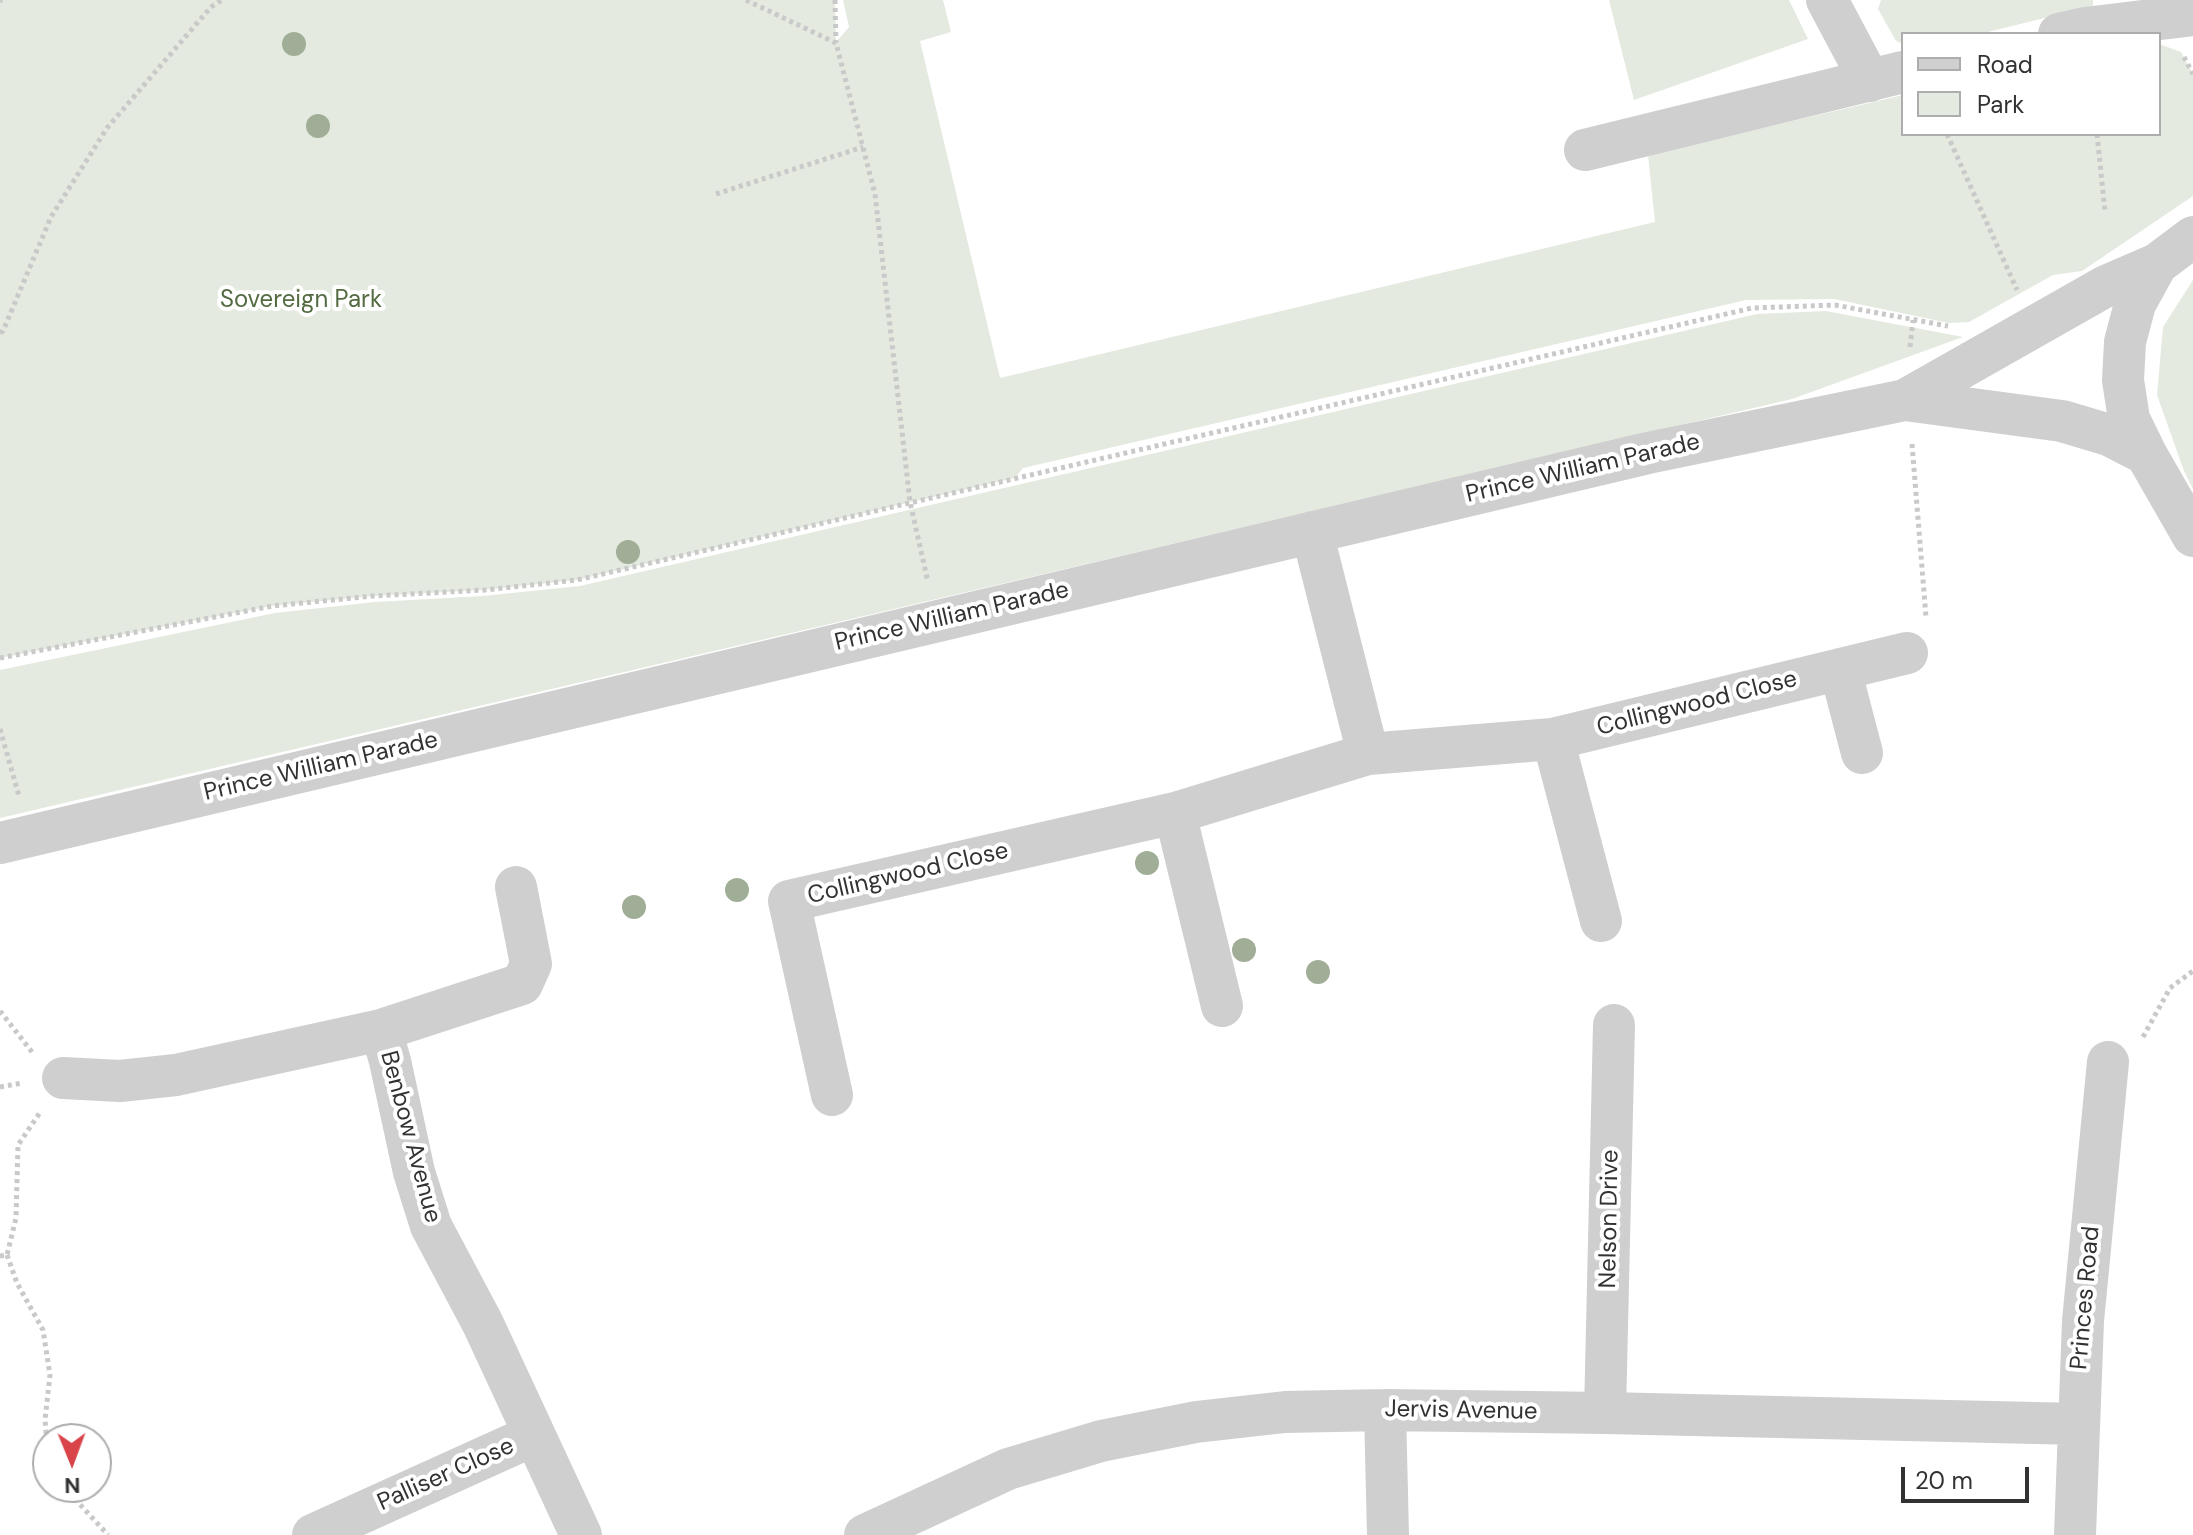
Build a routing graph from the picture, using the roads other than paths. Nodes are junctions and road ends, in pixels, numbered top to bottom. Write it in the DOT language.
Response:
graph roads {
  1 [pos="1827,0"];
  2 [pos="2193,15"];
  3 [pos="2068,32"];
  4 [pos="1886,76"];
  5 [pos="1585,150"];
  6 [pos="2193,237"];
  7 [pos="2157,264"];
  8 [pos="1905,400"];
  9 [pos="2146,454"];
  10 [pos="1312,532"];
  11 [pos="2193,536"];
  12 [pos="1907,653"];
  13 [pos="1840,669"];
  14 [pos="1553,739"];
  15 [pos="1862,753"];
  16 [pos="1368,754"];
  17 [pos="1175,813"];
  18 [pos="15,839"];
  19 [pos="516,887"];
  20 [pos="1601,921"];
  21 [pos="1222,1006"];
  22 [pos="1614,1025"];
  23 [pos="381,1030"];
  24 [pos="2108,1062"];
  25 [pos="63,1078"];
  26 [pos="832,1095"];
  27 [pos="1385,1410"];
  28 [pos="1605,1413"];
  29 [pos="2078,1424"];
  30 [pos="534,1435"];
  31 [pos="313,1535"];
  32 [pos="581,1535"];
  33 [pos="865,1535"];
  34 [pos="1388,1535"];
  35 [pos="2075,1535"];
  1 -- 4 [label="street"];
  2 -- 3 [label="street"];
  4 -- 5 [label="street"];
  6 -- 7 [label="street"];
  7 -- 8 [label="street, Prince William Parade"];
  7 -- 9 [label="street"];
  8 -- 9 [label="street, Prince William Parade"];
  8 -- 10 [label="street, Prince William Parade"];
  9 -- 11 [label="street"];
  10 -- 16 [label="street"];
  10 -- 18 [label="street, Prince William Parade"];
  12 -- 13 [label="street, Collingwood Close"];
  13 -- 14 [label="street, Collingwood Close"];
  13 -- 15 [label="street"];
  14 -- 16 [label="street, Collingwood Close"];
  14 -- 20 [label="street"];
  16 -- 17 [label="street, Collingwood Close"];
  17 -- 21 [label="street"];
  17 -- 26 [label="street, Collingwood Close"];
  19 -- 23 [label="street"];
  22 -- 28 [label="street, Nelson Drive"];
  23 -- 25 [label="street, Benbow Avenue"];
  23 -- 30 [label="street, Benbow Avenue"];
  24 -- 29 [label="street, Princes Road"];
  27 -- 28 [label="street, Jervis Avenue"];
  27 -- 33 [label="street, Jervis Avenue"];
  27 -- 34 [label="street"];
  28 -- 29 [label="street, Jervis Avenue"];
  29 -- 35 [label="street, Princes Road"];
  30 -- 31 [label="street, Palliser Close"];
  30 -- 32 [label="street, Benbow Avenue"];
}
